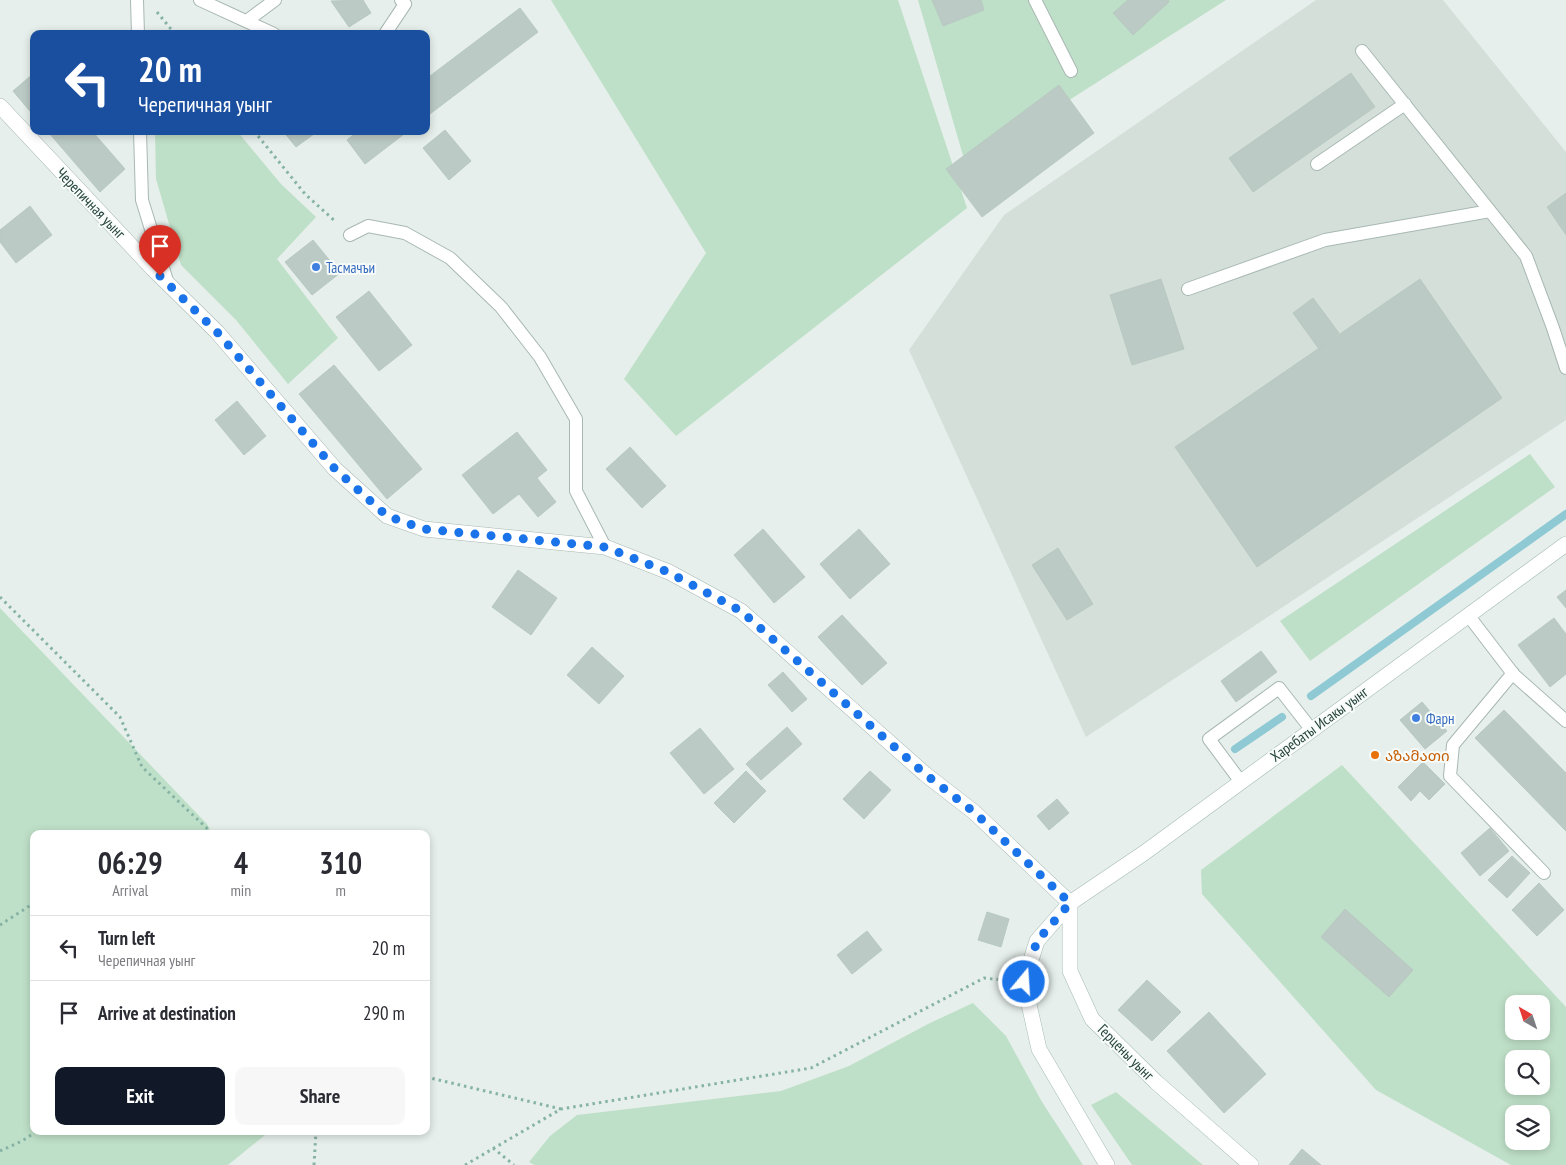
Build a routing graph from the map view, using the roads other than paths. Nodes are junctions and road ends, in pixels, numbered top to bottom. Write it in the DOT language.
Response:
graph roads {
  1 [pos="137,0"];
  2 [pos="200,0"];
  3 [pos="275,0"];
  4 [pos="401,0"];
  5 [pos="1035,0"];
  6 [pos="248,20"];
  7 [pos="138,30"];
  8 [pos="267,30"];
  9 [pos="388,30"];
  10 [pos="1362,51"];
  11 [pos="1071,71"];
  12 [pos="1405,104"];
  13 [pos="0,106"];
  14 [pos="140,135"];
  15 [pos="1316,164"];
  16 [pos="1490,211"];
  17 [pos="350,235"];
  18 [pos="168,284"];
  19 [pos="1188,289"];
  20 [pos="1566,368"];
  21 [pos="1566,544"];
  22 [pos="605,547"];
  23 [pos="1468,616"];
  24 [pos="1513,673"];
  25 [pos="1566,721"];
  26 [pos="1311,729"];
  27 [pos="1241,782"];
  28 [pos="1544,873"];
  29 [pos="1070,903"];
  30 [pos="1107,1165"];
  31 [pos="1251,1165"];
  1 -- 7 [label="lane"];
  2 -- 6 [label="lane"];
  3 -- 6 [label="lane"];
  4 -- 9 [label="lane"];
  5 -- 11 [label="lane"];
  6 -- 8 [label="lane"];
  10 -- 12 [label="lane"];
  12 -- 15 [label="lane"];
  12 -- 16 [label="lane"];
  13 -- 18 [label="street, Черепичная уынг"];
  14 -- 18 [label="lane"];
  16 -- 19 [label="lane"];
  16 -- 20 [label="lane"];
  17 -- 22 [label="lane"];
  18 -- 22 [label="street, Черепичная уынг"];
  21 -- 23 [label="street, Харебаты Исакы уынг"];
  22 -- 29 [label="street, Черепичная уынг"];
  23 -- 24 [label="lane"];
  23 -- 26 [label="street, Харебаты Исакы уынг"];
  24 -- 25 [label="lane"];
  24 -- 28 [label="lane"];
  26 -- 27 [label="street, Харебаты Исакы уынг"];
  26 -- 27 [label="lane"];
  27 -- 29 [label="street, Харебаты Исакы уынг"];
  29 -- 30 [label="street, Харебаты Исакы уынг"];
  29 -- 31 [label="street, Герцены уынг"];
}
